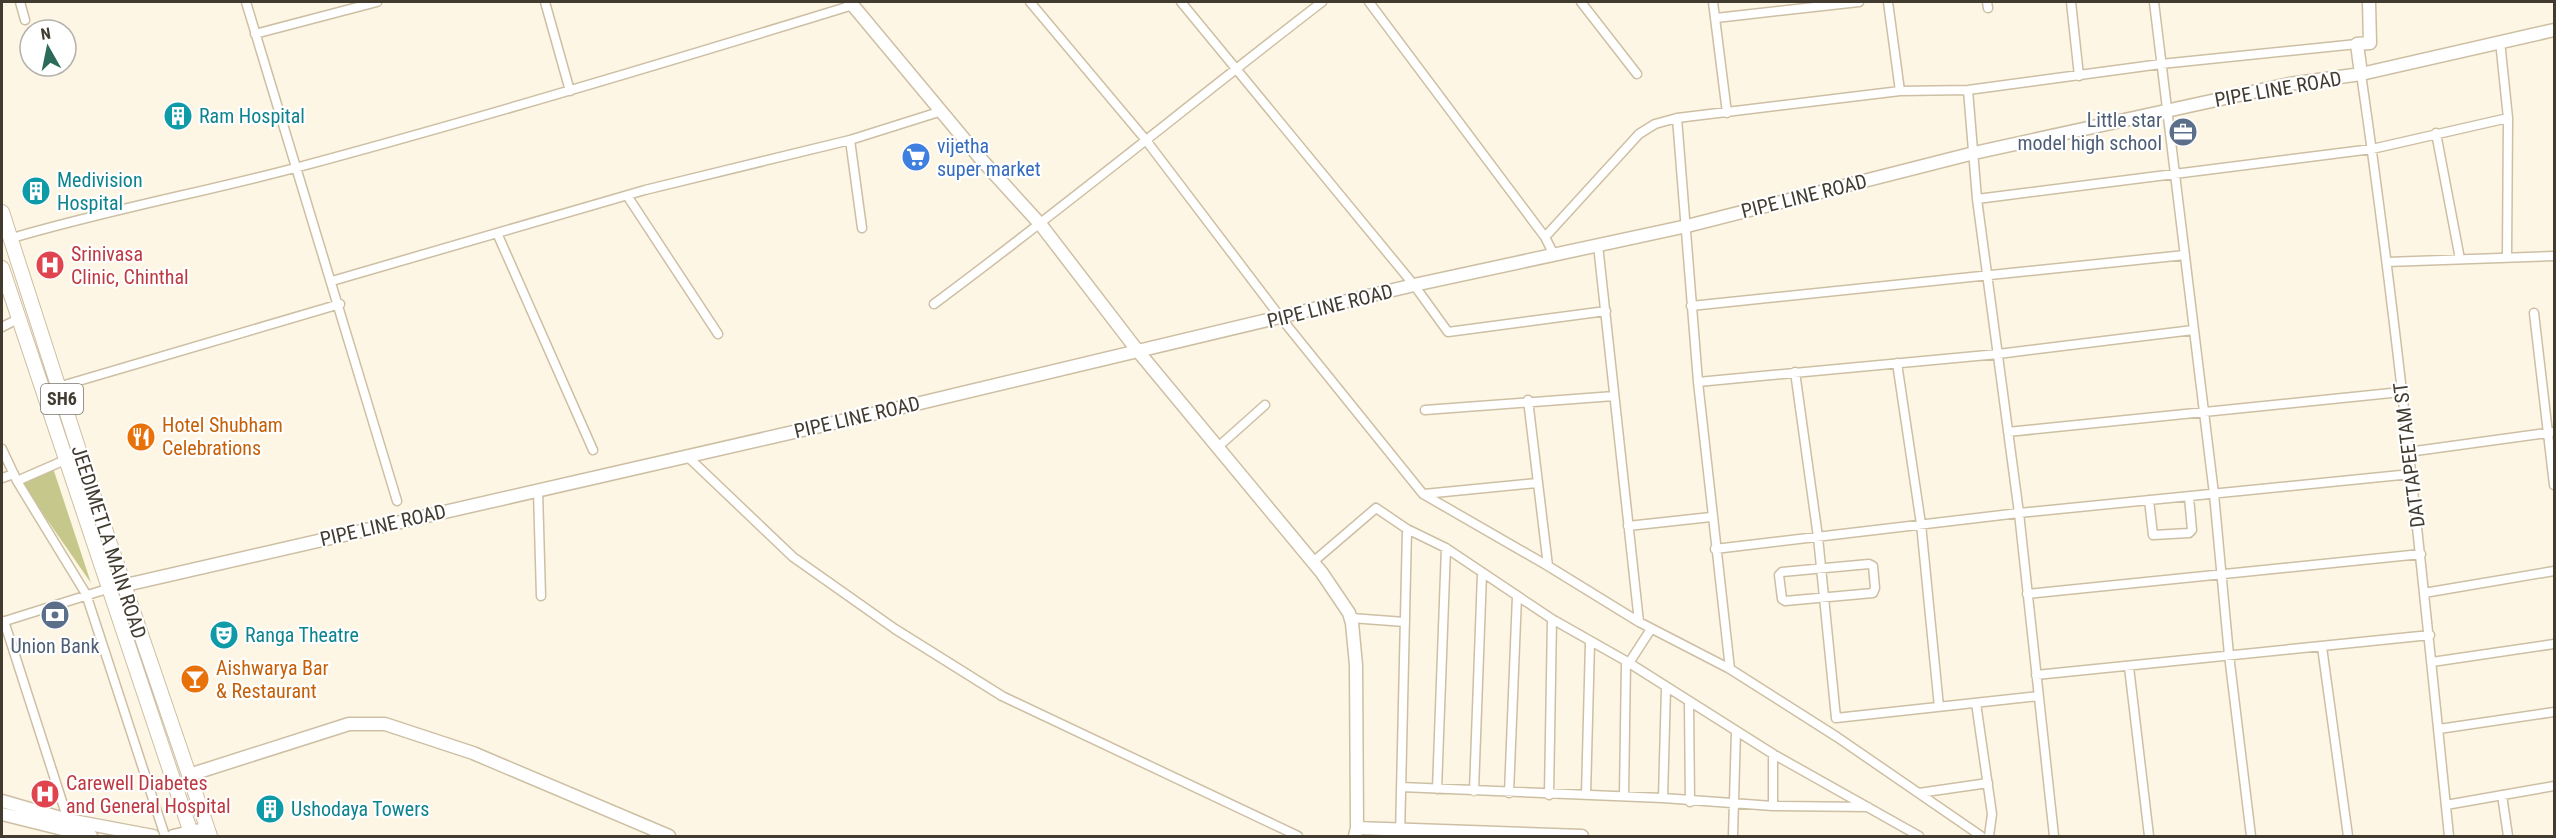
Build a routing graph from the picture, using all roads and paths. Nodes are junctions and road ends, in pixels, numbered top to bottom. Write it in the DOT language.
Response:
graph roads {
  1 [pos="20,2"];
  2 [pos="246,2"];
  3 [pos="377,2"];
  4 [pos="545,2"];
  5 [pos="1030,2"];
  6 [pos="1181,2"];
  7 [pos="1322,2"];
  8 [pos="1369,2"];
  9 [pos="1581,2"];
  10 [pos="1713,2"];
  11 [pos="1859,2"];
  12 [pos="1888,2"];
  13 [pos="2071,2"];
  14 [pos="2154,2"];
  15 [pos="2369,2"];
  16 [pos="851,3"];
  17 [pos="1786,6"];
  18 [pos="24,18"];
  19 [pos="1716,18"];
  20 [pos="2554,30"];
  21 [pos="255,34"];
  22 [pos="2500,41"];
  23 [pos="2357,44"];
  24 [pos="2161,64"];
  25 [pos="1235,69"];
  26 [pos="1637,74"];
  27 [pos="2361,74"];
  28 [pos="2079,76"];
  29 [pos="1968,90"];
  30 [pos="570,91"];
  31 [pos="1899,91"];
  32 [pos="942,111"];
  33 [pos="2166,111"];
  34 [pos="1727,113"];
  35 [pos="1677,118"];
  36 [pos="2508,118"];
  37 [pos="2436,133"];
  38 [pos="1145,139"];
  39 [pos="850,140"];
  40 [pos="2372,148"];
  41 [pos="1974,153"];
  42 [pos="295,168"];
  43 [pos="2175,175"];
  44 [pos="628,197"];
  45 [pos="1977,199"];
  46 [pos="2,213"];
  47 [pos="1041,225"];
  48 [pos="1687,226"];
  49 [pos="862,228"];
  50 [pos="497,233"];
  51 [pos="1545,237"];
  52 [pos="9,239"];
  53 [pos="1598,245"];
  54 [pos="1554,255"];
  55 [pos="2185,255"];
  56 [pos="2554,256"];
  57 [pos="2507,257"];
  58 [pos="2460,259"];
  59 [pos="2387,262"];
  60 [pos="2,268"];
  61 [pos="1989,275"];
  62 [pos="332,281"];
  63 [pos="1414,285"];
  64 [pos="340,304"];
  65 [pos="934,304"];
  66 [pos="1691,306"];
  67 [pos="1606,311"];
  68 [pos="2534,313"];
  69 [pos="1281,318"];
  70 [pos="18,320"];
  71 [pos="2,327"];
  72 [pos="2193,330"];
  73 [pos="718,334"];
  74 [pos="1137,350"];
  75 [pos="1998,354"];
  76 [pos="1898,363"];
  77 [pos="1796,372"];
  78 [pos="1698,382"];
  79 [pos="58,387"];
  80 [pos="2401,392"];
  81 [pos="1614,396"];
  82 [pos="1528,400"];
  83 [pos="1265,405"];
  84 [pos="1425,410"];
  85 [pos="2204,412"];
  86 [pos="2008,432"];
  87 [pos="2552,432"];
  88 [pos="1218,446"];
  89 [pos="2,449"];
  90 [pos="593,450"];
  91 [pos="2408,452"];
  92 [pos="686,454"];
  93 [pos="65,460"];
  94 [pos="2411,474"];
  95 [pos="16,477"];
  96 [pos="2,478"];
  97 [pos="1538,483"];
  98 [pos="2554,485"];
  99 [pos="538,490"];
  100 [pos="1423,494"];
  101 [pos="2214,494"];
  102 [pos="2189,498"];
  103 [pos="397,501"];
  104 [pos="2149,501"];
  105 [pos="2019,513"];
  106 [pos="1712,517"];
  107 [pos="1921,524"];
  108 [pos="1628,526"];
  109 [pos="1407,529"];
  110 [pos="1818,537"];
  111 [pos="1446,548"];
  112 [pos="1715,549"];
  113 [pos="2421,554"];
  114 [pos="1313,562"];
  115 [pos="1548,566"];
  116 [pos="1821,569"];
  117 [pos="2554,571"];
  118 [pos="1482,573"];
  119 [pos="2220,575"];
  120 [pos="123,585"];
  121 [pos="107,589"];
  122 [pos="2424,593"];
  123 [pos="86,594"];
  124 [pos="2027,594"];
  125 [pos="541,596"];
  126 [pos="1517,596"];
  127 [pos="1824,598"];
  128 [pos="1351,618"];
  129 [pos="1552,619"];
  130 [pos="3,622"];
  131 [pos="1405,622"];
  132 [pos="1639,622"];
  133 [pos="1651,628"];
  134 [pos="2430,635"];
  135 [pos="1590,642"];
  136 [pos="2554,644"];
  137 [pos="2322,647"];
  138 [pos="2229,655"];
  139 [pos="1628,662"];
  140 [pos="2432,662"];
  141 [pos="2129,667"];
  142 [pos="1730,669"];
  143 [pos="2036,675"];
  144 [pos="155,678"];
  145 [pos="1666,688"];
  146 [pos="2037,696"];
  147 [pos="1689,703"];
  148 [pos="1976,703"];
  149 [pos="1939,707"];
  150 [pos="2554,712"];
  151 [pos="1836,718"];
  152 [pos="2439,729"];
  153 [pos="1736,731"];
  154 [pos="1837,737"];
  155 [pos="1773,754"];
  156 [pos="189,775"];
  157 [pos="1988,783"];
  158 [pos="2554,786"];
  159 [pos="1401,787"];
  160 [pos="1437,789"];
  161 [pos="1474,791"];
  162 [pos="1509,793"];
  163 [pos="1919,793"];
  164 [pos="1549,795"];
  165 [pos="1586,795"];
  166 [pos="2502,795"];
  167 [pos="1624,796"];
  168 [pos="1663,798"];
  169 [pos="2,801"];
  170 [pos="1690,802"];
  171 [pos="1733,804"];
  172 [pos="2446,805"];
  173 [pos="1773,806"];
  174 [pos="1869,807"];
  175 [pos="2,814"];
  176 [pos="68,819"];
  177 [pos="1356,832"];
  178 [pos="199,834"];
  179 [pos="1400,834"];
  180 [pos="91,837"];
  181 [pos="153,837"];
  182 [pos="165,837"];
  183 [pos="173,837"];
  184 [pos="669,837"];
  185 [pos="1298,837"];
  186 [pos="1582,837"];
  187 [pos="1733,837"];
  188 [pos="1919,837"];
  189 [pos="1981,837"];
  190 [pos="1989,837"];
  191 [pos="2054,837"];
  192 [pos="2149,837"];
  193 [pos="2251,837"];
  194 [pos="2348,837"];
  195 [pos="2449,837"];
  196 [pos="2508,837"];
  1 -- 18 [label="street"];
  2 -- 21 [label="street"];
  3 -- 21 [label="street"];
  4 -- 30 [label="street"];
  5 -- 38 [label="street"];
  6 -- 25 [label="street"];
  7 -- 25 [label="street"];
  8 -- 51 [label="street"];
  9 -- 26 [label="street"];
  10 -- 19 [label="street"];
  11 -- 17 [label="street"];
  12 -- 31 [label="street"];
  13 -- 28 [label="street"];
  14 -- 24 [label="street"];
  15 -- 23 [label="street"];
  16 -- 30 [label="street"];
  16 -- 32 [label="street"];
  17 -- 19 [label="street"];
  19 -- 34 [label="street"];
  20 -- 22 [label="street, PIPE LINE ROAD"];
  21 -- 42 [label="street"];
  22 -- 27 [label="street, PIPE LINE ROAD"];
  22 -- 36 [label="street"];
  23 -- 24 [label="street"];
  23 -- 27 [label="street"];
  24 -- 28 [label="street"];
  24 -- 33 [label="street"];
  25 -- 38 [label="street"];
  25 -- 63 [label="street"];
  27 -- 33 [label="street, PIPE LINE ROAD"];
  27 -- 40 [label="street, DATTAPEETAM ST"];
  28 -- 29 [label="street"];
  29 -- 31 [label="street"];
  29 -- 41 [label="street"];
  30 -- 42 [label="street"];
  31 -- 34 [label="street"];
  32 -- 39 [label="street"];
  32 -- 47 [label="street"];
  33 -- 41 [label="street, PIPE LINE ROAD"];
  33 -- 43 [label="street"];
  34 -- 35 [label="street"];
  35 -- 48 [label="street"];
  35 -- 51 [label="street"];
  36 -- 37 [label="street"];
  36 -- 57 [label="street"];
  37 -- 40 [label="street"];
  37 -- 58 [label="street"];
  38 -- 47 [label="street"];
  38 -- 69 [label="street"];
  39 -- 44 [label="street"];
  39 -- 49 [label="street"];
  40 -- 43 [label="street"];
  40 -- 59 [label="street, DATTAPEETAM ST"];
  41 -- 45 [label="street"];
  41 -- 48 [label="street, PIPE LINE ROAD"];
  42 -- 52 [label="street"];
  42 -- 62 [label="street"];
  43 -- 45 [label="street"];
  43 -- 55 [label="street"];
  44 -- 50 [label="street"];
  44 -- 73 [label="street"];
  45 -- 61 [label="street"];
  46 -- 52 [label="main road, JEEDIMETLA MAIN ROAD / SH6"];
  47 -- 65 [label="street"];
  47 -- 74 [label="street"];
  48 -- 53 [label="street, PIPE LINE ROAD"];
  48 -- 66 [label="street"];
  50 -- 62 [label="street"];
  50 -- 90 [label="street"];
  51 -- 54 [label="street"];
  52 -- 79 [label="main road, JEEDIMETLA MAIN ROAD / SH6"];
  53 -- 54 [label="street, PIPE LINE ROAD"];
  53 -- 67 [label="street"];
  54 -- 63 [label="street, PIPE LINE ROAD"];
  55 -- 61 [label="street"];
  55 -- 72 [label="street"];
  56 -- 57 [label="street"];
  57 -- 58 [label="street"];
  58 -- 59 [label="street"];
  59 -- 80 [label="street, DATTAPEETAM ST"];
  60 -- 70 [label="main road, JEEDIMETLA MAIN ROAD / SH6"];
  61 -- 66 [label="street"];
  61 -- 75 [label="street"];
  62 -- 64 [label="street"];
  63 -- 67 [label="street"];
  63 -- 69 [label="street, PIPE LINE ROAD"];
  64 -- 79 [label="street"];
  64 -- 103 [label="street"];
  66 -- 78 [label="street"];
  67 -- 81 [label="street"];
  68 -- 87 [label="street"];
  69 -- 74 [label="street, PIPE LINE ROAD"];
  69 -- 100 [label="street"];
  70 -- 71 [label="street"];
  70 -- 93 [label="main road, JEEDIMETLA MAIN ROAD / SH6"];
  72 -- 75 [label="street"];
  72 -- 85 [label="street"];
  74 -- 88 [label="street"];
  74 -- 92 [label="street, PIPE LINE ROAD"];
  75 -- 76 [label="street"];
  75 -- 86 [label="street"];
  76 -- 77 [label="street"];
  76 -- 107 [label="street"];
  77 -- 78 [label="street"];
  77 -- 110 [label="street"];
  78 -- 106 [label="street"];
  79 -- 120 [label="main road, JEEDIMETLA MAIN ROAD / SH6"];
  80 -- 85 [label="street"];
  80 -- 91 [label="street, DATTAPEETAM ST"];
  81 -- 82 [label="street"];
  81 -- 108 [label="street"];
  82 -- 84 [label="street"];
  82 -- 97 [label="street"];
  83 -- 88 [label="street"];
  85 -- 86 [label="street"];
  85 -- 101 [label="street"];
  86 -- 105 [label="street"];
  87 -- 91 [label="street"];
  87 -- 98 [label="street"];
  88 -- 114 [label="street"];
  89 -- 95 [label="street"];
  91 -- 94 [label="street, DATTAPEETAM ST"];
  92 -- 99 [label="street, PIPE LINE ROAD"];
  92 -- 185 [label="street"];
  93 -- 95 [label="street"];
  93 -- 121 [label="main road, JEEDIMETLA MAIN ROAD / SH6"];
  94 -- 101 [label="street"];
  94 -- 113 [label="street, DATTAPEETAM ST"];
  95 -- 96 [label="street"];
  95 -- 123 [label="street"];
  97 -- 100 [label="street"];
  97 -- 115 [label="street"];
  99 -- 120 [label="street, PIPE LINE ROAD"];
  99 -- 125 [label="street"];
  100 -- 115 [label="street"];
  101 -- 102 [label="street"];
  101 -- 119 [label="street"];
  102 -- 104 [label="street"];
  102 -- 104 [label="street"];
  104 -- 105 [label="street"];
  105 -- 107 [label="street"];
  105 -- 124 [label="street"];
  106 -- 108 [label="street"];
  106 -- 112 [label="street"];
  107 -- 110 [label="street"];
  107 -- 149 [label="street"];
  108 -- 132 [label="street"];
  109 -- 111 [label="street"];
  109 -- 114 [label="street"];
  109 -- 131 [label="street"];
  110 -- 112 [label="street"];
  110 -- 116 [label="street"];
  111 -- 118 [label="street"];
  111 -- 160 [label="street"];
  112 -- 142 [label="street"];
  113 -- 119 [label="street"];
  113 -- 122 [label="street, DATTAPEETAM ST"];
  114 -- 128 [label="street"];
  115 -- 132 [label="street"];
  116 -- 127 [label="street"];
  116 -- 127 [label="street"];
  116 -- 127 [label="street"];
  117 -- 122 [label="street"];
  118 -- 126 [label="street"];
  118 -- 161 [label="street"];
  119 -- 124 [label="street"];
  119 -- 138 [label="street"];
  120 -- 121 [label="street, PIPE LINE ROAD"];
  120 -- 144 [label="main road, JEEDIMETLA MAIN ROAD / SH6"];
  121 -- 123 [label="street"];
  121 -- 178 [label="main road, JEEDIMETLA MAIN ROAD / SH6"];
  122 -- 134 [label="street, DATTAPEETAM ST"];
  123 -- 130 [label="street"];
  123 -- 182 [label="street"];
  124 -- 143 [label="street"];
  126 -- 129 [label="street"];
  126 -- 162 [label="street"];
  127 -- 151 [label="street"];
  128 -- 131 [label="street"];
  128 -- 177 [label="street"];
  129 -- 135 [label="street"];
  129 -- 164 [label="street"];
  130 -- 176 [label="street"];
  131 -- 159 [label="street"];
  132 -- 133 [label="street"];
  133 -- 139 [label="street"];
  133 -- 142 [label="street"];
  134 -- 137 [label="street"];
  134 -- 140 [label="street, DATTAPEETAM ST"];
  135 -- 139 [label="street"];
  135 -- 165 [label="street"];
  136 -- 140 [label="street"];
  137 -- 138 [label="street"];
  137 -- 194 [label="street"];
  138 -- 141 [label="street"];
  138 -- 193 [label="street"];
  139 -- 145 [label="street"];
  139 -- 167 [label="street"];
  140 -- 152 [label="street, DATTAPEETAM ST"];
  141 -- 143 [label="street"];
  141 -- 192 [label="street"];
  142 -- 154 [label="street"];
  143 -- 146 [label="street"];
  144 -- 156 [label="main road, JEEDIMETLA MAIN ROAD / SH6"];
  144 -- 178 [label="main road"];
  145 -- 147 [label="street"];
  145 -- 168 [label="street"];
  146 -- 148 [label="street"];
  146 -- 191 [label="street"];
  147 -- 153 [label="street"];
  147 -- 170 [label="street"];
  148 -- 149 [label="street"];
  148 -- 157 [label="street"];
  149 -- 151 [label="street"];
  150 -- 152 [label="street"];
  151 -- 154 [label="street"];
  152 -- 172 [label="street, DATTAPEETAM ST"];
  153 -- 155 [label="street"];
  153 -- 171 [label="street"];
  154 -- 163 [label="street"];
  155 -- 173 [label="street"];
  155 -- 174 [label="street"];
  156 -- 178 [label="main road, JEEDIMETLA MAIN ROAD / SH6"];
  156 -- 184 [label="street"];
  157 -- 163 [label="street"];
  157 -- 190 [label="street"];
  158 -- 166 [label="street"];
  159 -- 160 [label="street"];
  159 -- 179 [label="street"];
  160 -- 161 [label="street"];
  161 -- 162 [label="street"];
  162 -- 164 [label="street"];
  163 -- 189 [label="street"];
  164 -- 165 [label="street"];
  165 -- 167 [label="street"];
  166 -- 172 [label="street"];
  166 -- 196 [label="street"];
  167 -- 168 [label="street"];
  168 -- 170 [label="street"];
  169 -- 176 [label="street"];
  170 -- 171 [label="street"];
  171 -- 173 [label="street"];
  171 -- 187 [label="street"];
  172 -- 195 [label="street, DATTAPEETAM ST"];
  173 -- 174 [label="street"];
  174 -- 188 [label="street"];
  175 -- 180 [label="street"];
  176 -- 181 [label="street"];
  177 -- 179 [label="street"];
  178 -- 183 [label="street"];
  179 -- 186 [label="street"];
}
